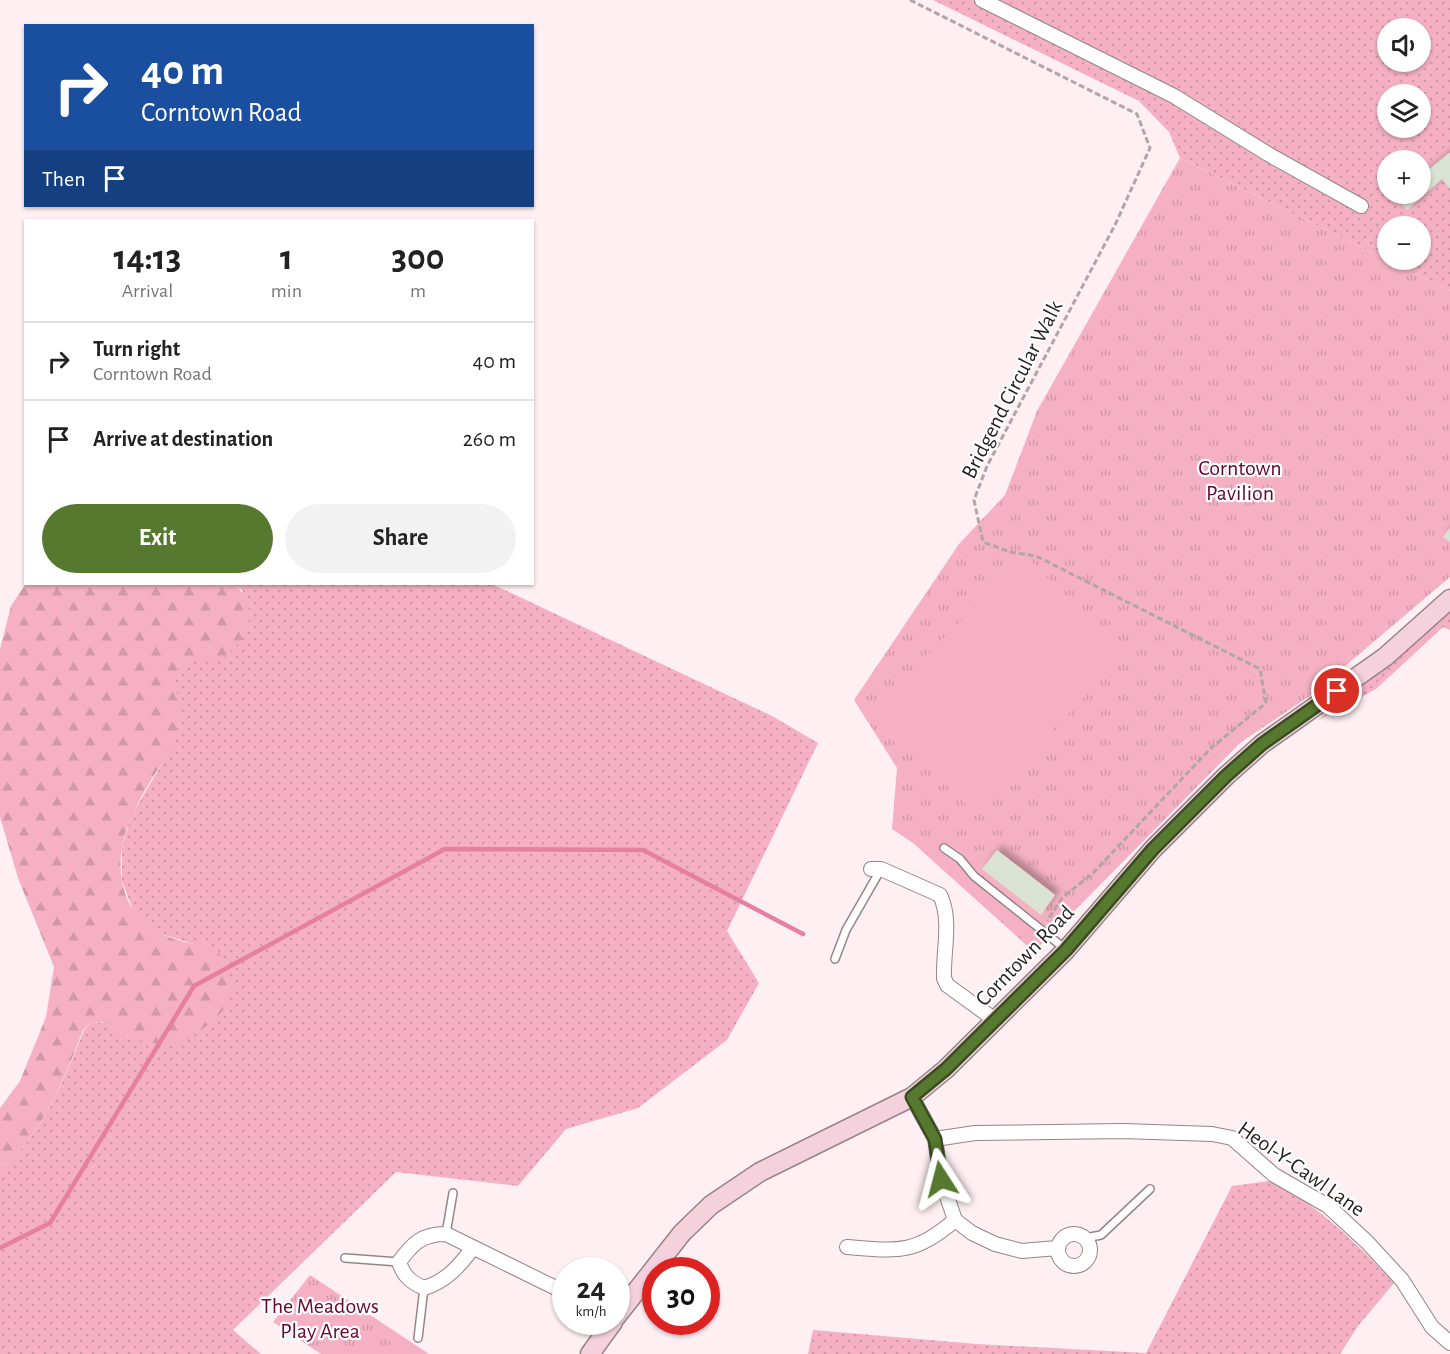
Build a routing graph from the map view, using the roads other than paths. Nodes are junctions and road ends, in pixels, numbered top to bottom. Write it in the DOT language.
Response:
graph roads {
  1 [pos="982,0"];
  2 [pos="1361,206"];
  3 [pos="1450,599"];
  4 [pos="944,848"];
  5 [pos="876,869"];
  6 [pos="1066,950"];
  7 [pos="835,959"];
  8 [pos="995,1020"];
  9 [pos="912,1097"];
  10 [pos="935,1139"];
  11 [pos="1150,1189"];
  12 [pos="453,1193"];
  13 [pos="955,1220"];
  14 [pos="446,1234"];
  15 [pos="1085,1238"];
  16 [pos="847,1246"];
  17 [pos="473,1248"];
  18 [pos="1057,1248"];
  19 [pos="345,1258"];
  20 [pos="399,1262"];
  21 [pos="552,1286"];
  22 [pos="424,1288"];
  23 [pos="630,1298"];
  24 [pos="603,1335"];
  25 [pos="418,1338"];
  26 [pos="1450,1343"];
  27 [pos="590,1354"];
  1 -- 2 [label="street"];
  3 -- 6 [label="main road, Corntown Road"];
  4 -- 6 [label="lane"];
  5 -- 7 [label="lane"];
  5 -- 8 [label="street"];
  6 -- 8 [label="main road, Corntown Road"];
  8 -- 9 [label="main road, Corntown Road"];
  9 -- 10 [label="street"];
  9 -- 23 [label="main road, Corntown Road"];
  10 -- 13 [label="street"];
  10 -- 26 [label="street, Heol-Y-Cawl Lane"];
  11 -- 15 [label="lane"];
  12 -- 14 [label="lane"];
  13 -- 16 [label="street"];
  13 -- 18 [label="street"];
  14 -- 17 [label="street"];
  14 -- 20 [label="street"];
  15 -- 18 [label="street"];
  15 -- 18 [label="street"];
  17 -- 21 [label="street"];
  17 -- 22 [label="street"];
  19 -- 20 [label="lane"];
  20 -- 22 [label="street"];
  22 -- 25 [label="lane"];
  24 -- 27 [label="main road, Corntown Road"];
}
